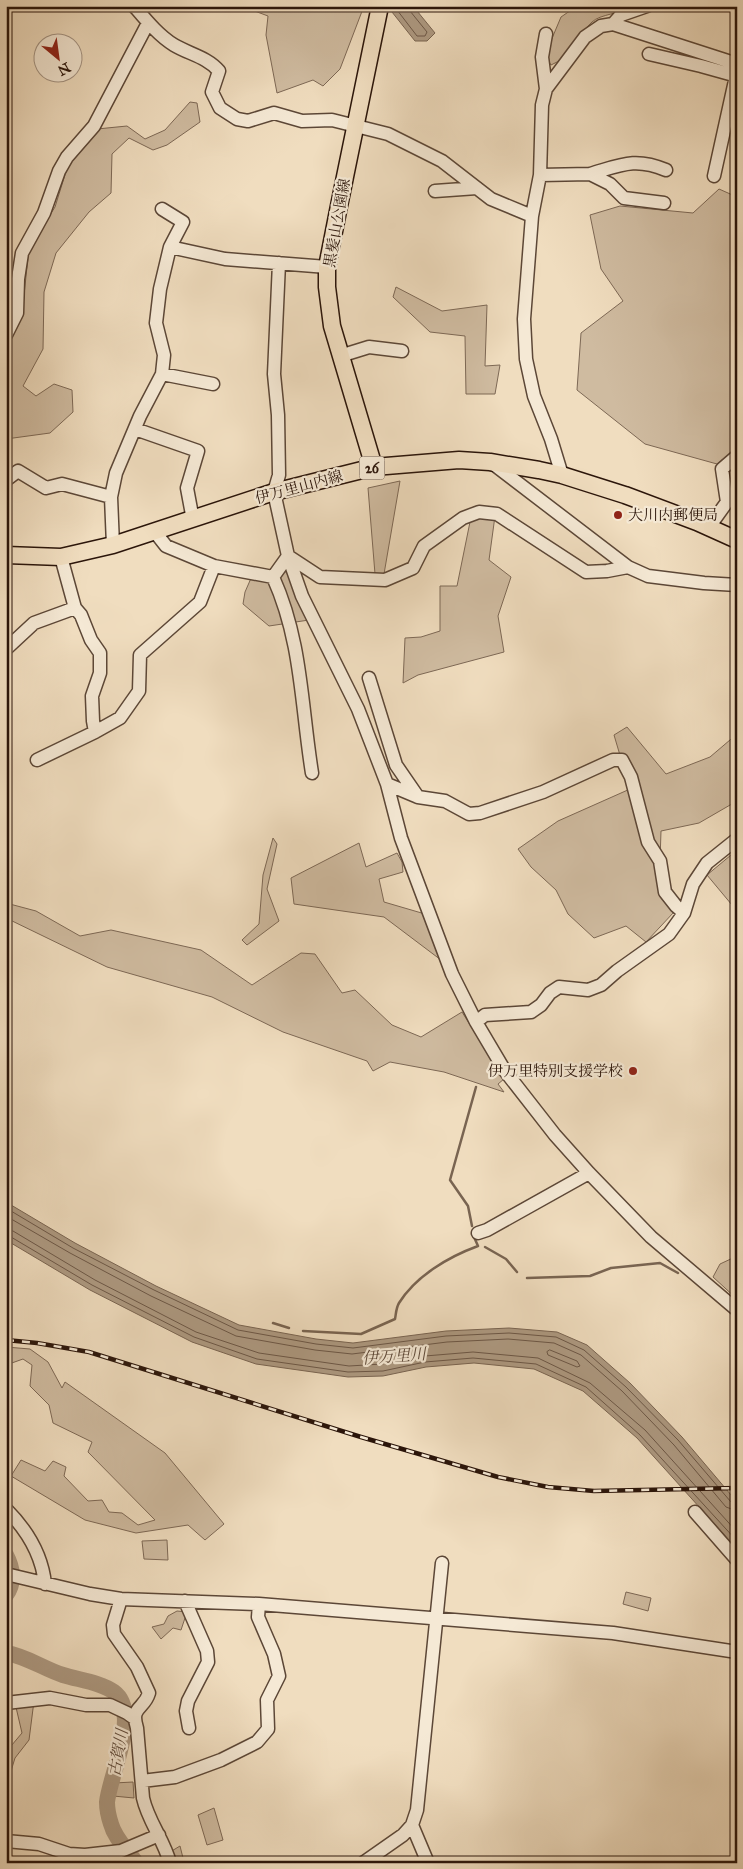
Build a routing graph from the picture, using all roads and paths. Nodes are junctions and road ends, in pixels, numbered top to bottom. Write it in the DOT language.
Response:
graph roads {
  1 [pos="134,6"];
  2 [pos="380,6"];
  3 [pos="647,6"];
  4 [pos="148,23"];
  5 [pos="613,24"];
  6 [pos="546,34"];
  7 [pos="649,54"];
  8 [pos="737,64"];
  9 [pos="737,76"];
  10 [pos="546,89"];
  11 [pos="355,125"];
  12 [pos="666,170"];
  13 [pos="590,174"];
  14 [pos="540,175"];
  15 [pos="714,176"];
  16 [pos="477,188"];
  17 [pos="435,191"];
  18 [pos="664,203"];
  19 [pos="162,209"];
  20 [pos="532,216"];
  21 [pos="170,247"];
  22 [pos="279,263"];
  23 [pos="328,267"];
  24 [pos="6,335"];
  25 [pos="402,352"];
  26 [pos="340,356"];
  27 [pos="162,374"];
  28 [pos="213,384"];
  29 [pos="135,429"];
  30 [pos="737,456"];
  31 [pos="490,462"];
  32 [pos="374,467"];
  33 [pos="562,475"];
  34 [pos="6,480"];
  35 [pos="274,492"];
  36 [pos="111,497"];
  37 [pos="192,520"];
  38 [pos="709,527"];
  39 [pos="155,532"];
  40 [pos="737,540"];
  41 [pos="113,545"];
  42 [pos="6,555"];
  43 [pos="61,556"];
  44 [pos="288,556"];
  45 [pos="214,566"];
  46 [pos="628,567"];
  47 [pos="273,576"];
  48 [pos="737,584"];
  49 [pos="75,608"];
  50 [pos="6,649"];
  51 [pos="369,678"];
  52 [pos="95,732"];
  53 [pos="37,760"];
  54 [pos="312,773"];
  55 [pos="387,784"];
  56 [pos="418,797"];
  57 [pos="737,839"];
  58 [pos="684,913"];
  59 [pos="476,1022"];
  60 [pos="589,1173"];
  61 [pos="478,1232"];
  62 [pos="737,1310"];
  63 [pos="6,1508"];
  64 [pos="695,1512"];
  65 [pos="737,1560"];
  66 [pos="442,1564"];
  67 [pos="6,1574"];
  68 [pos="45,1584"];
  69 [pos="121,1599"];
  70 [pos="185,1601"];
  71 [pos="259,1604"];
  72 [pos="436,1619"];
  73 [pos="737,1652"];
  74 [pos="6,1703"];
  75 [pos="127,1714"];
  76 [pos="189,1728"];
  77 [pos="142,1781"];
  78 [pos="412,1825"];
  79 [pos="159,1835"];
  80 [pos="6,1841"];
  81 [pos="170,1863"];
  82 [pos="363,1863"];
  83 [pos="428,1863"];
  1 -- 4 [label="street"];
  2 -- 11 [label="main road, 黒髪山公園線"];
  3 -- 5 [label="street"];
  4 -- 11 [label="street"];
  4 -- 24 [label="street"];
  5 -- 8 [label="street"];
  5 -- 10 [label="street"];
  6 -- 10 [label="street"];
  7 -- 9 [label="street"];
  9 -- 15 [label="street"];
  10 -- 14 [label="street"];
  11 -- 16 [label="street"];
  11 -- 23 [label="main road, 黒髪山公園線"];
  12 -- 13 [label="street"];
  13 -- 14 [label="street"];
  13 -- 18 [label="street"];
  14 -- 20 [label="street"];
  16 -- 17 [label="street"];
  16 -- 20 [label="street"];
  19 -- 21 [label="street"];
  20 -- 33 [label="street"];
  21 -- 22 [label="street"];
  21 -- 27 [label="street"];
  22 -- 23 [label="street"];
  22 -- 35 [label="street"];
  23 -- 26 [label="main road, 黒髪山公園線"];
  25 -- 26 [label="street"];
  26 -- 32 [label="main road, 黒髪山公園線"];
  27 -- 28 [label="street"];
  27 -- 29 [label="street"];
  29 -- 36 [label="street"];
  29 -- 37 [label="street"];
  30 -- 38 [label="street"];
  31 -- 32 [label="main road, 伊万里山内線 / 26"];
  31 -- 33 [label="main road, 伊万里山内線 / 26"];
  31 -- 46 [label="street"];
  32 -- 35 [label="main road, 伊万里山内線 / 26"];
  33 -- 38 [label="main road, 伊万里山内線 / 26"];
  34 -- 36 [label="street"];
  35 -- 37 [label="main road, 伊万里山内線 / 26"];
  35 -- 44 [label="street"];
  36 -- 41 [label="street"];
  37 -- 39 [label="main road, 伊万里山内線 / 26"];
  38 -- 40 [label="main road, 伊万里山内線 / 26"];
  39 -- 41 [label="main road, 伊万里山内線 / 26"];
  39 -- 45 [label="street"];
  41 -- 43 [label="main road, 伊万里山内線 / 26"];
  42 -- 43 [label="main road, 伊万里山内線 / 26"];
  43 -- 49 [label="street"];
  44 -- 46 [label="street"];
  44 -- 47 [label="street"];
  44 -- 55 [label="street"];
  45 -- 47 [label="street"];
  45 -- 52 [label="street"];
  46 -- 48 [label="street"];
  47 -- 54 [label="street"];
  49 -- 50 [label="street"];
  49 -- 52 [label="street"];
  51 -- 56 [label="street"];
  52 -- 53 [label="street"];
  55 -- 56 [label="street"];
  55 -- 59 [label="street"];
  56 -- 58 [label="street"];
  57 -- 58 [label="street"];
  58 -- 59 [label="street"];
  59 -- 60 [label="street"];
  60 -- 61 [label="street"];
  60 -- 62 [label="street"];
  63 -- 68 [label="street"];
  64 -- 65 [label="street"];
  66 -- 72 [label="street"];
  67 -- 68 [label="street"];
  68 -- 69 [label="street"];
  69 -- 70 [label="street"];
  69 -- 75 [label="street"];
  70 -- 71 [label="street"];
  70 -- 76 [label="street"];
  71 -- 72 [label="street"];
  71 -- 77 [label="street"];
  72 -- 73 [label="street"];
  72 -- 78 [label="street"];
  74 -- 75 [label="street"];
  75 -- 77 [label="street"];
  77 -- 79 [label="street"];
  78 -- 82 [label="street"];
  78 -- 83 [label="street"];
  79 -- 80 [label="street"];
  79 -- 81 [label="street"];
}
